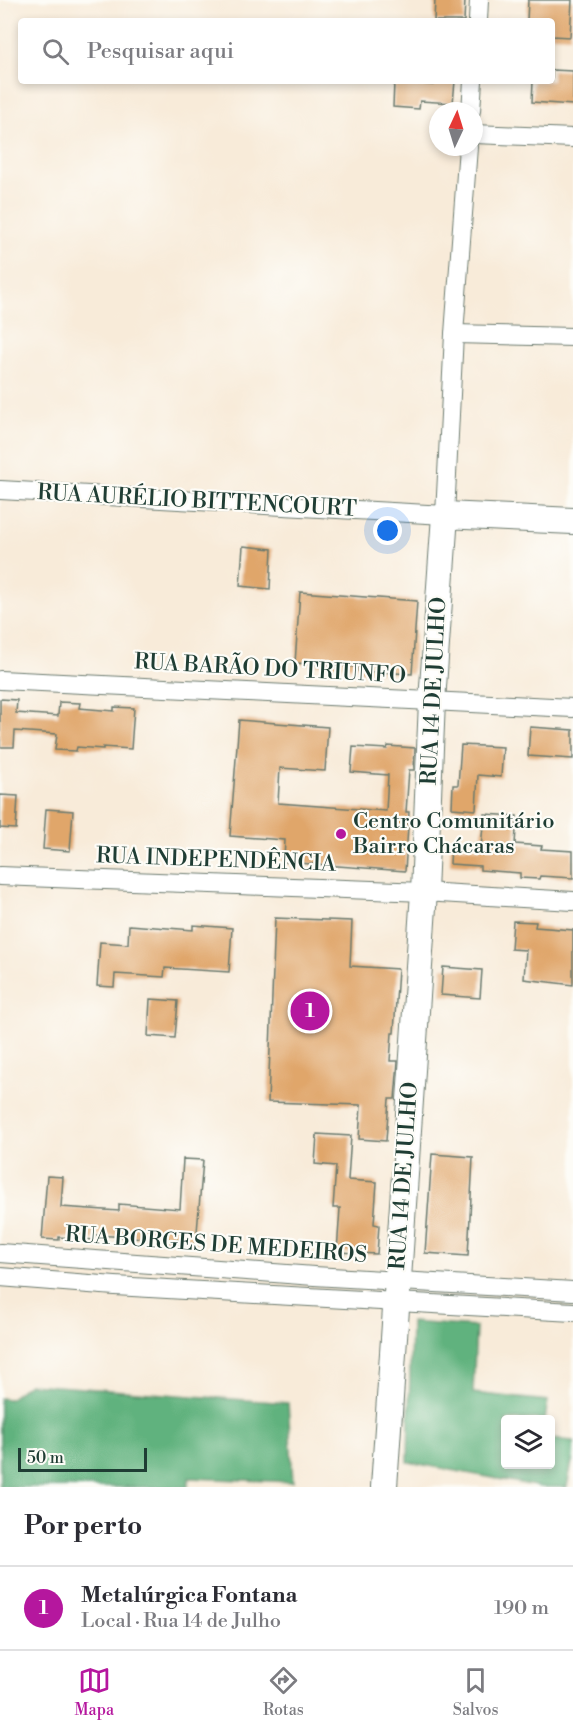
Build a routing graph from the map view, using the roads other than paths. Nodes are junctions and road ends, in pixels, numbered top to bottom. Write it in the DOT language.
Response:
graph roads {
  1 [pos="479,0"];
  2 [pos="478,18"];
  3 [pos="473,84"];
  4 [pos="472,102"];
  5 [pos="483,134"];
  6 [pos="573,138"];
  7 [pos="467,156"];
  8 [pos="454,334"];
  9 [pos="573,337"];
  10 [pos="0,490"];
  11 [pos="445,515"];
  12 [pos="573,521"];
  13 [pos="0,680"];
  14 [pos="432,701"];
  15 [pos="573,708"];
  16 [pos="0,876"];
  17 [pos="424,892"];
  18 [pos="573,901"];
  19 [pos="0,1253"];
  20 [pos="117,1262"];
  21 [pos="0,1277"];
  22 [pos="115,1286"];
  23 [pos="397,1292"];
  24 [pos="573,1292"];
  25 [pos="573,1312"];
  26 [pos="384,1487"];
  1 -- 2 [label="street"];
  3 -- 4 [label="street"];
  5 -- 6 [label="street"];
  7 -- 8 [label="street, RUA 14 DE JULHO"];
  8 -- 9 [label="street"];
  8 -- 11 [label="street, RUA 14 DE JULHO"];
  10 -- 11 [label="street, RUA AURÉLIO BITTENCOURT"];
  11 -- 12 [label="street, RUA AURÉLIO BITTENCOURT"];
  11 -- 14 [label="street, RUA 14 DE JULHO"];
  13 -- 14 [label="street, RUA BARÃO DO TRIUNFO"];
  14 -- 15 [label="street, RUA BARÃO DO TRIUNFO"];
  14 -- 17 [label="street, RUA 14 DE JULHO"];
  16 -- 17 [label="street, RUA INDEPENDÊNCIA"];
  17 -- 18 [label="street, RUA INDEPENDÊNCIA"];
  17 -- 23 [label="street, RUA 14 DE JULHO"];
  19 -- 20 [label="street, RUA BORGES DE MEDEIROS"];
  20 -- 22 [label="street"];
  20 -- 23 [label="street, RUA BORGES DE MEDEIROS"];
  21 -- 22 [label="street, RUA BORGES DE MEDEIROS"];
  22 -- 23 [label="street, RUA BORGES DE MEDEIROS"];
  23 -- 24 [label="street, RUA BORGES DE MEDEIROS"];
  23 -- 25 [label="street, RUA BORGES DE MEDEIROS"];
  23 -- 26 [label="street, RUA 14 DE JULHO"];
}
